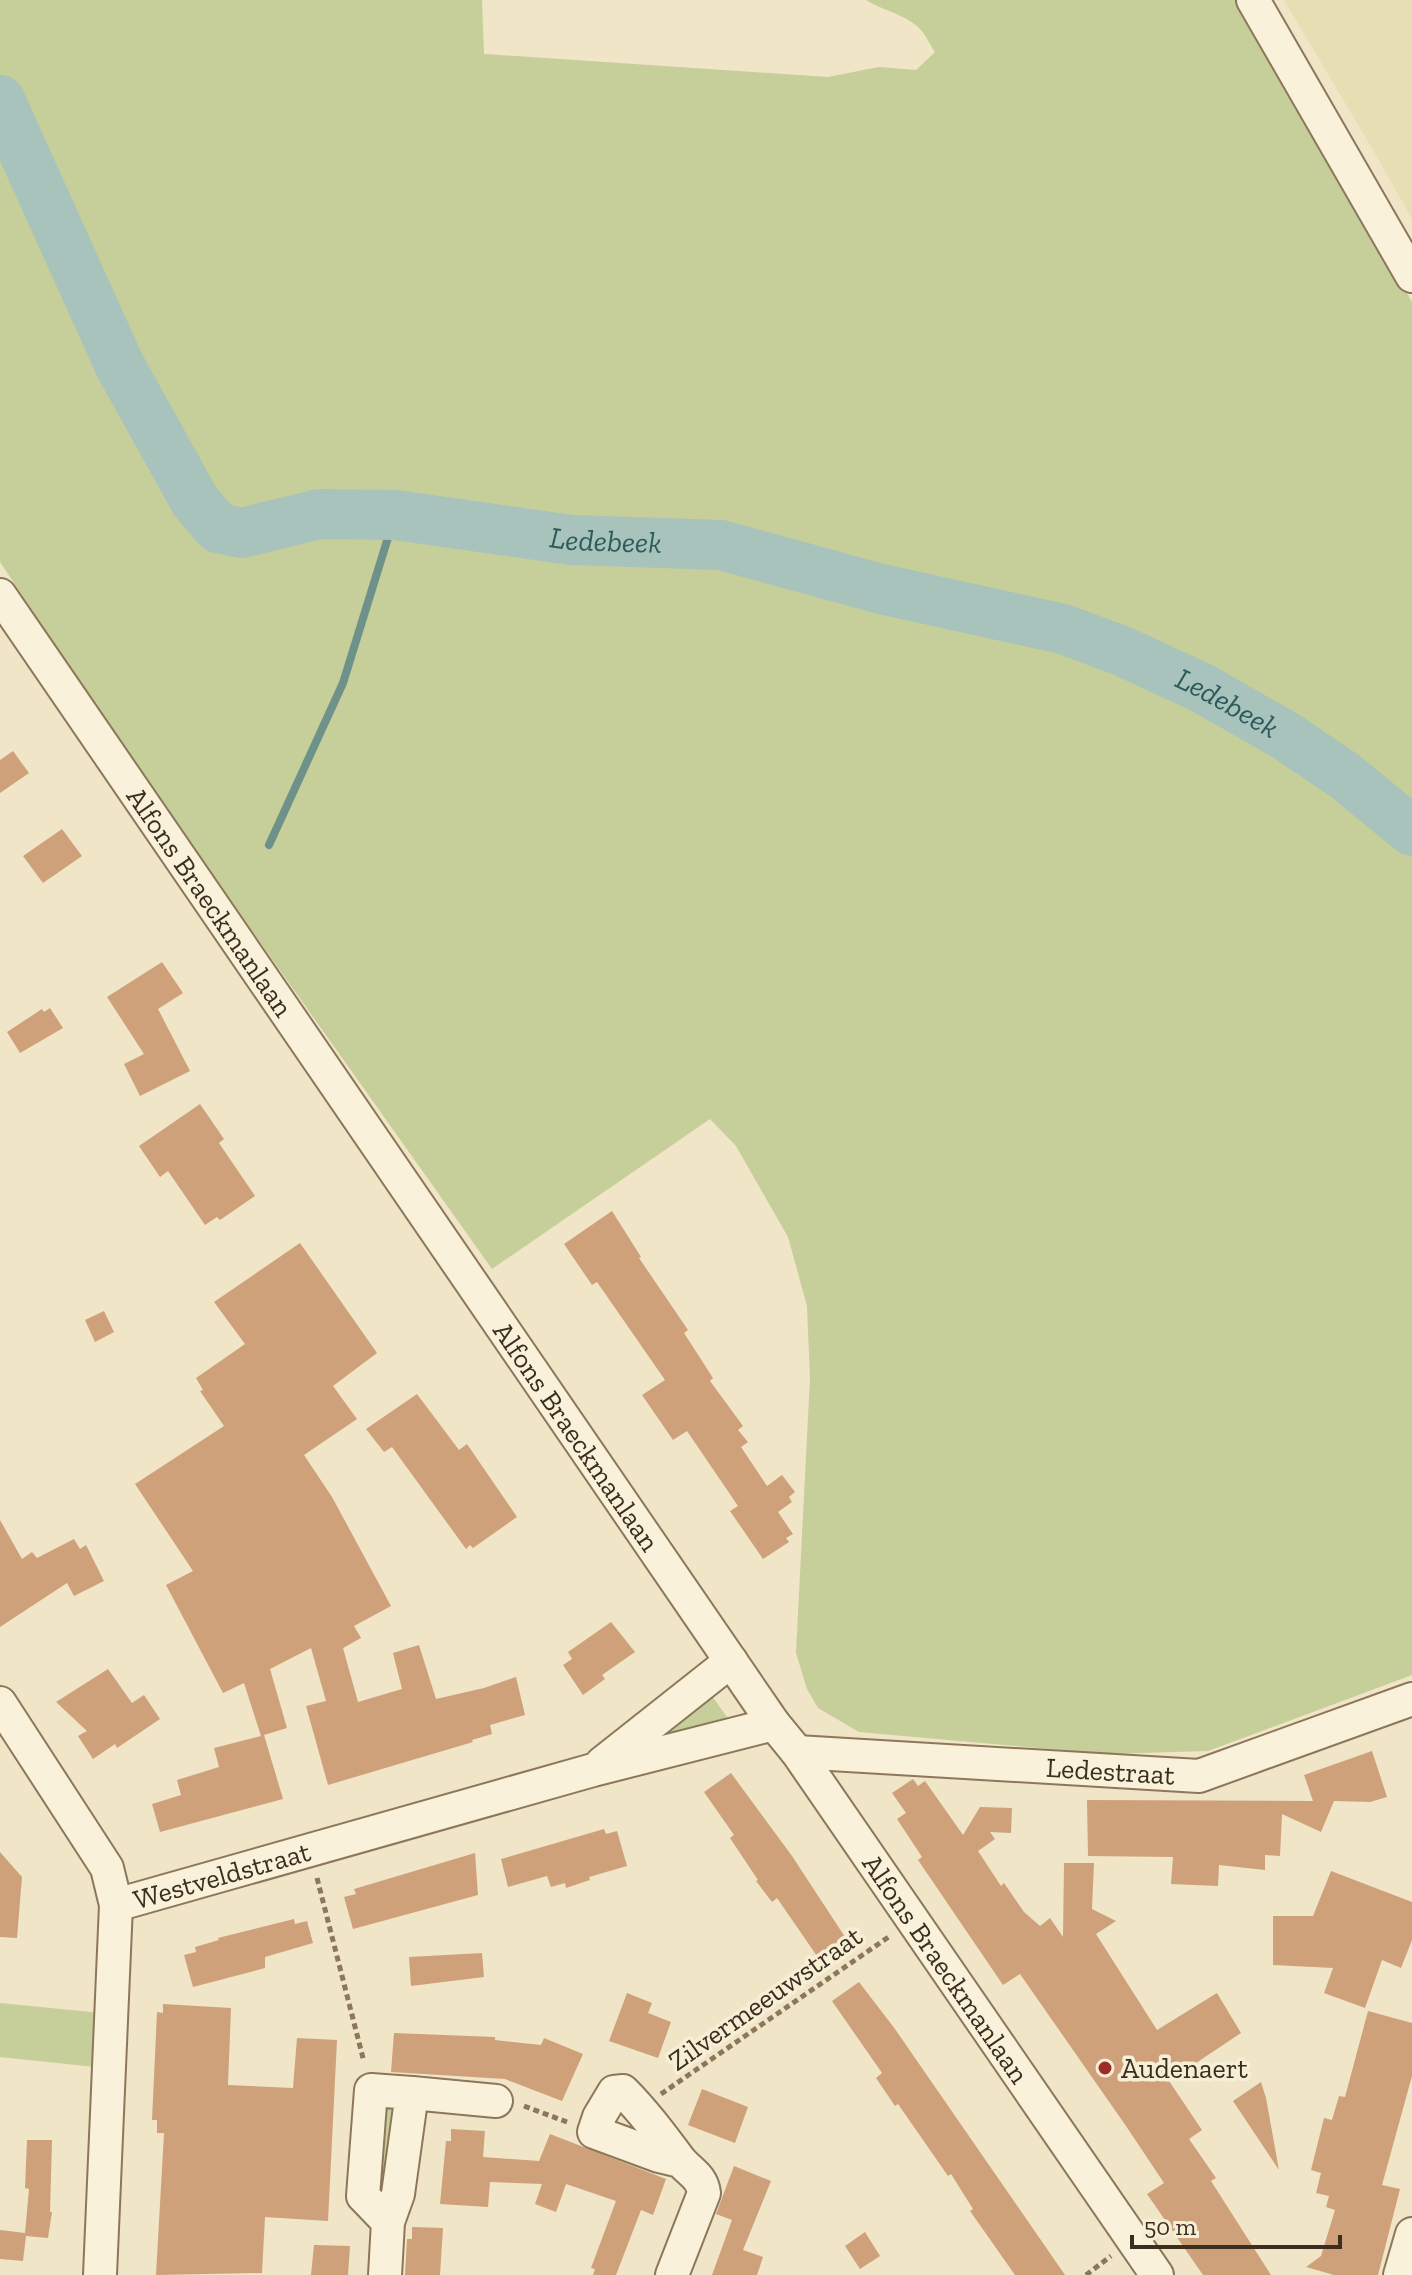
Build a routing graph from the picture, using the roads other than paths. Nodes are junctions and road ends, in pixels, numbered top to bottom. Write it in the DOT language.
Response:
graph roads {
  1 [pos="1253,0"];
  2 [pos="1412,276"];
  3 [pos="0,595"];
  4 [pos="731,1661"];
  5 [pos="1412,1699"];
  6 [pos="0,1703"];
  7 [pos="774,1724"];
  8 [pos="797,1752"];
  9 [pos="593,1770"];
  10 [pos="116,1905"];
  11 [pos="412,2093"];
  12 [pos="496,2101"];
  13 [pos="680,2161"];
  14 [pos="388,2222"];
  15 [pos="1412,2234"];
  16 [pos="100,2275"];
  17 [pos="385,2275"];
  18 [pos="672,2275"];
  19 [pos="1157,2275"];
  20 [pos="1400,2275"];
  1 -- 2 [label="street"];
  3 -- 4 [label="street, Alfons Braeckmanlaan"];
  4 -- 7 [label="street, Alfons Braeckmanlaan"];
  4 -- 9 [label="street, Westveldstraat"];
  5 -- 8 [label="street, Ledestraat"];
  6 -- 10 [label="street"];
  7 -- 8 [label="street, Alfons Braeckmanlaan"];
  7 -- 9 [label="street, Westveldstraat"];
  8 -- 19 [label="street, Alfons Braeckmanlaan"];
  9 -- 10 [label="street, Westveldstraat"];
  10 -- 16 [label="street, Westveldstraat"];
  11 -- 12 [label="street"];
  11 -- 14 [label="street"];
  11 -- 14 [label="street"];
  13 -- 13 [label="street"];
  13 -- 18 [label="street"];
  14 -- 17 [label="street"];
  15 -- 20 [label="street"];
}
